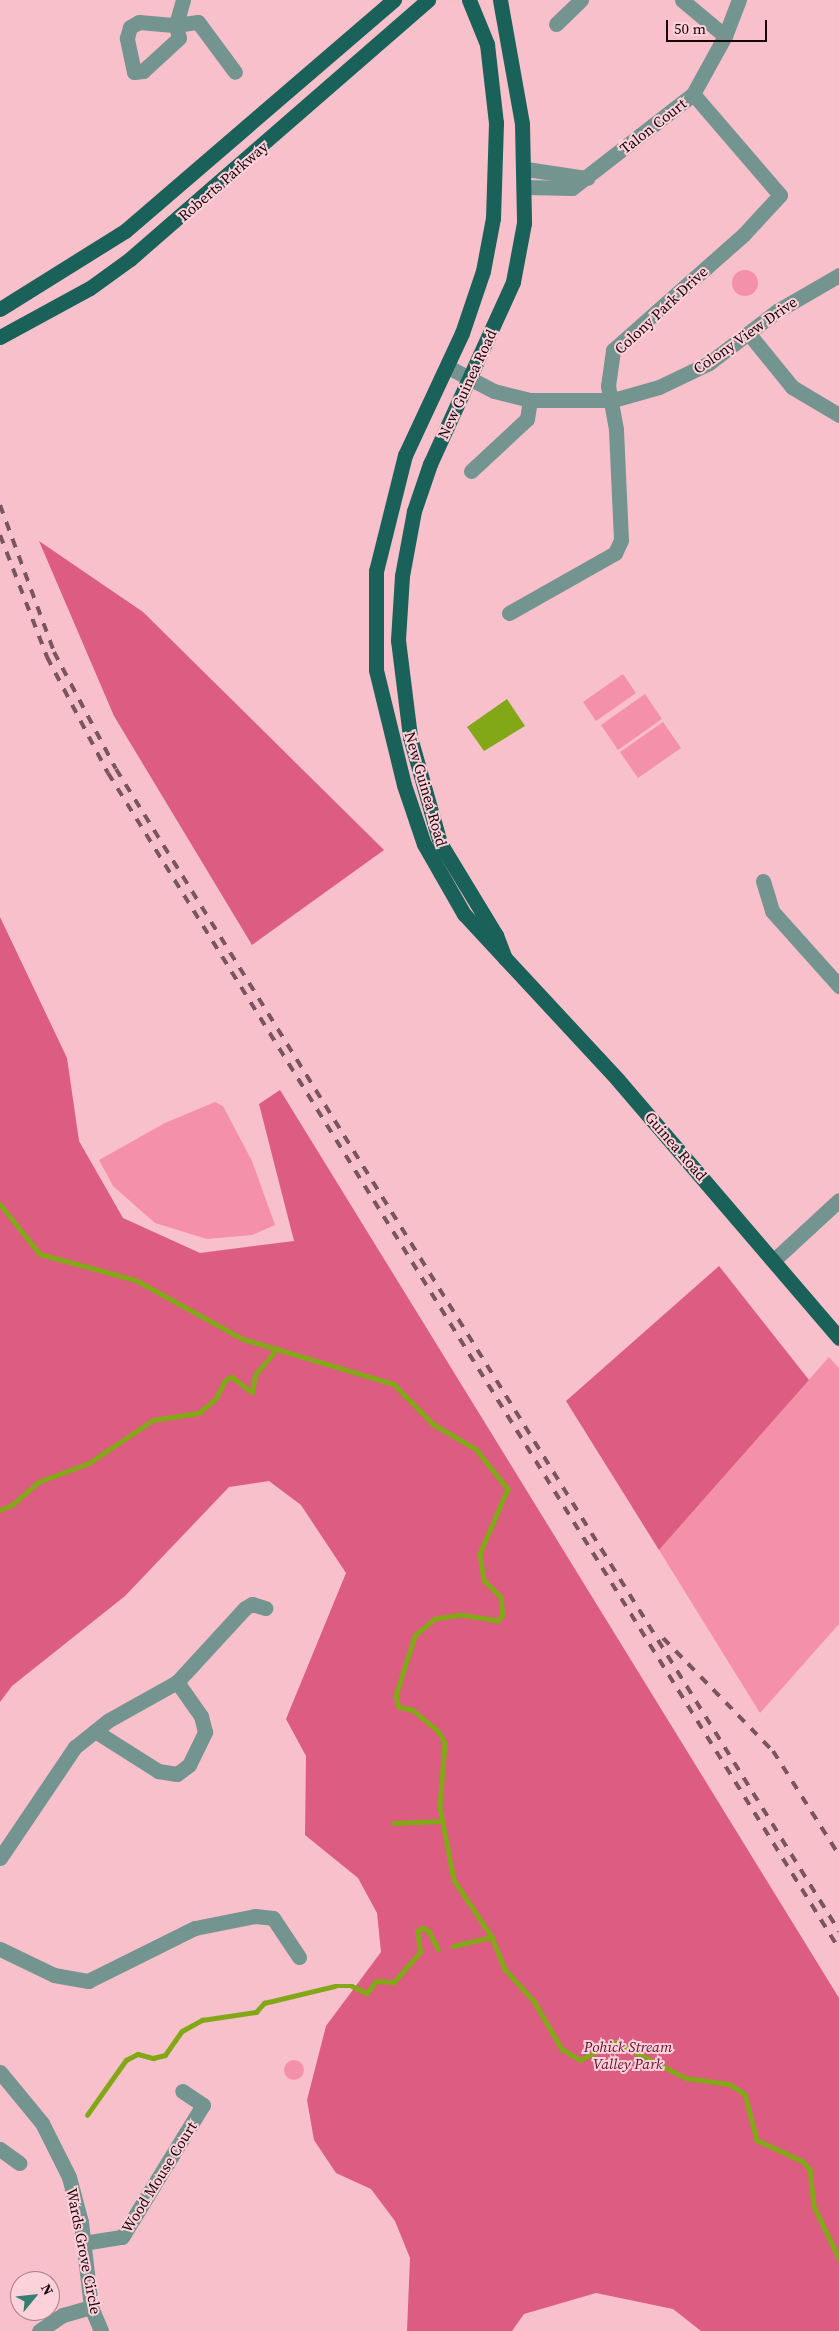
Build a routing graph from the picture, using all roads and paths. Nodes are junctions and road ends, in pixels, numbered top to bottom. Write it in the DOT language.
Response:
graph roads {
  1 [pos="184,0"];
  2 [pos="394,0"];
  3 [pos="428,0"];
  4 [pos="469,0"];
  5 [pos="500,0"];
  6 [pos="581,0"];
  7 [pos="682,0"];
  8 [pos="740,0"];
  9 [pos="556,24"];
  10 [pos="725,36"];
  11 [pos="236,72"];
  12 [pos="693,94"];
  13 [pos="526,169"];
  14 [pos="587,178"];
  15 [pos="526,187"];
  16 [pos="839,274"];
  17 [pos="2,308"];
  18 [pos="749,334"];
  19 [pos="4,336"];
  20 [pos="448,367"];
  21 [pos="467,378"];
  22 [pos="530,400"];
  23 [pos="613,400"];
  24 [pos="839,415"];
  25 [pos="471,471"];
  26 [pos="509,613"];
  27 [pos="763,881"];
  28 [pos="454,886"];
  29 [pos="505,959"];
  30 [pos="839,986"];
  31 [pos="839,1200"];
  32 [pos="774,1260"];
  33 [pos="839,1338"];
  34 [pos="265,1608"];
  35 [pos="178,1682"];
  36 [pos="94,1731"];
  37 [pos="0,1858"];
  38 [pos="0,1949"];
  39 [pos="299,1957"];
  40 [pos="0,2072"];
  41 [pos="182,2092"];
  42 [pos="0,2149"];
  43 [pos="19,2163"];
  44 [pos="83,2243"];
  45 [pos="91,2307"];
  46 [pos="39,2331"];
  47 [pos="101,2331"];
  1 -- 11 [label="street"];
  2 -- 17 [label="main road, Roberts Parkway"];
  3 -- 19 [label="main road, Roberts Parkway"];
  4 -- 20 [label="main road, New Guinea Road"];
  5 -- 13 [label="main road, New Guinea Road"];
  6 -- 9 [label="street"];
  7 -- 10 [label="street"];
  8 -- 10 [label="street, Talon Court"];
  10 -- 12 [label="street, Talon Court"];
  12 -- 14 [label="street, Talon Court"];
  12 -- 23 [label="street, Colony Park Drive"];
  13 -- 14 [label="street"];
  13 -- 15 [label="main road, New Guinea Road"];
  14 -- 15 [label="street, Talon Court"];
  15 -- 21 [label="main road, New Guinea Road"];
  16 -- 18 [label="street, Colony View Drive"];
  18 -- 23 [label="street, Colony View Drive"];
  18 -- 24 [label="street"];
  20 -- 21 [label="street, Colony View Drive"];
  20 -- 28 [label="main road, New Guinea Road"];
  21 -- 22 [label="street, Colony View Drive"];
  21 -- 28 [label="main road, New Guinea Road"];
  22 -- 23 [label="street, Colony View Drive"];
  22 -- 25 [label="street"];
  23 -- 26 [label="street, Colony Park Drive"];
  27 -- 30 [label="street"];
  28 -- 29 [label="main road, New Guinea Road"];
  29 -- 32 [label="main road, Guinea Road"];
  31 -- 32 [label="street"];
  32 -- 33 [label="main road, Guinea Road"];
  34 -- 35 [label="street"];
  35 -- 36 [label="street"];
  35 -- 36 [label="street"];
  36 -- 37 [label="street"];
  38 -- 39 [label="street"];
  40 -- 44 [label="street, Wards Grove Circle"];
  41 -- 44 [label="street, Wood Mouse Court"];
  42 -- 43 [label="street"];
  44 -- 45 [label="street, Wards Grove Circle"];
  45 -- 46 [label="street"];
  45 -- 47 [label="street, Wards Grove Circle"];
}
